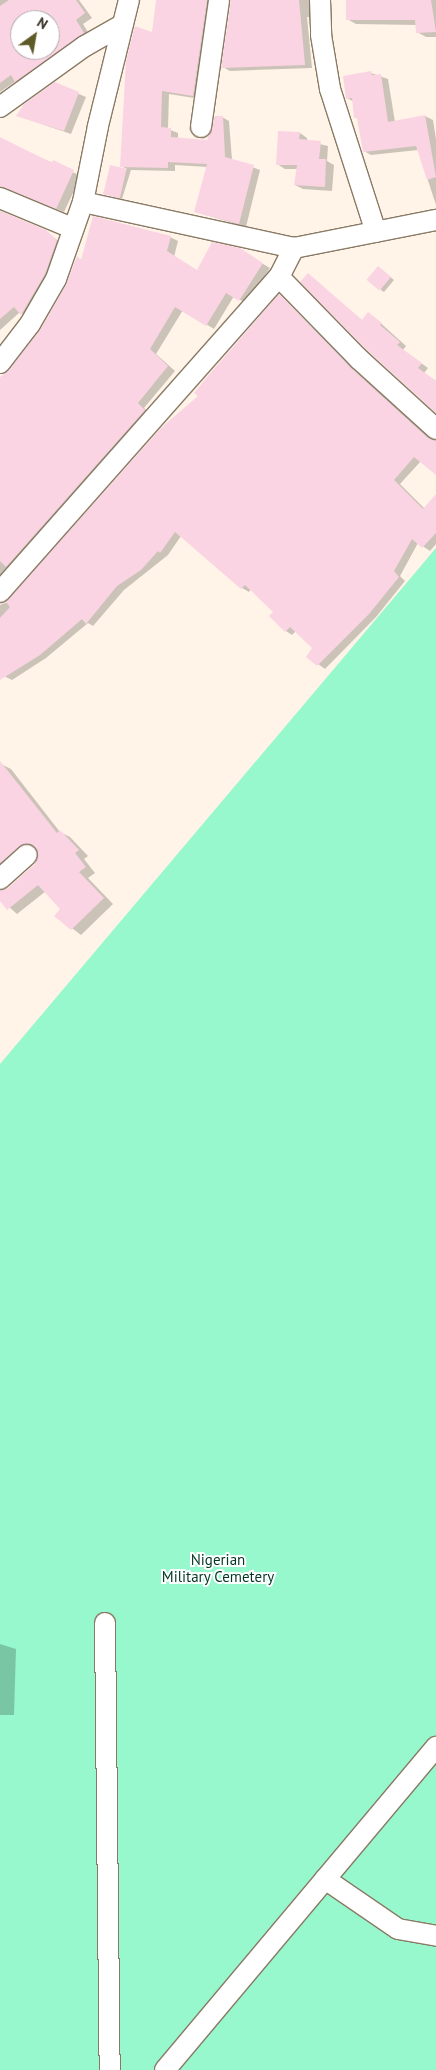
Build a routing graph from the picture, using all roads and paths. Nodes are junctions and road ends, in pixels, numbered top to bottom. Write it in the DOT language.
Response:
graph roads {
  1 [pos="129,0"];
  2 [pos="219,0"];
  3 [pos="320,0"];
  4 [pos="122,25"];
  5 [pos="0,107"];
  6 [pos="201,126"];
  7 [pos="0,198"];
  8 [pos="84,202"];
  9 [pos="436,220"];
  10 [pos="72,228"];
  11 [pos="376,232"];
  12 [pos="294,248"];
  13 [pos="279,277"];
  14 [pos="0,363"];
  15 [pos="436,429"];
  16 [pos="0,592"];
  17 [pos="27,855"];
  18 [pos="0,879"];
  19 [pos="105,1623"];
  20 [pos="436,1747"];
  21 [pos="325,1879"];
  22 [pos="436,1936"];
  23 [pos="110,2070"];
  24 [pos="165,2070"];
  1 -- 4 [label="street"];
  2 -- 6 [label="street"];
  3 -- 11 [label="street"];
  4 -- 5 [label="street"];
  4 -- 8 [label="street"];
  7 -- 10 [label="street"];
  8 -- 10 [label="street"];
  8 -- 12 [label="street"];
  9 -- 11 [label="street"];
  10 -- 14 [label="street"];
  11 -- 12 [label="street"];
  12 -- 13 [label="street"];
  13 -- 15 [label="street"];
  13 -- 16 [label="street"];
  17 -- 18 [label="street"];
  19 -- 23 [label="street"];
  20 -- 21 [label="street"];
  21 -- 22 [label="street"];
  21 -- 24 [label="street"];
}
